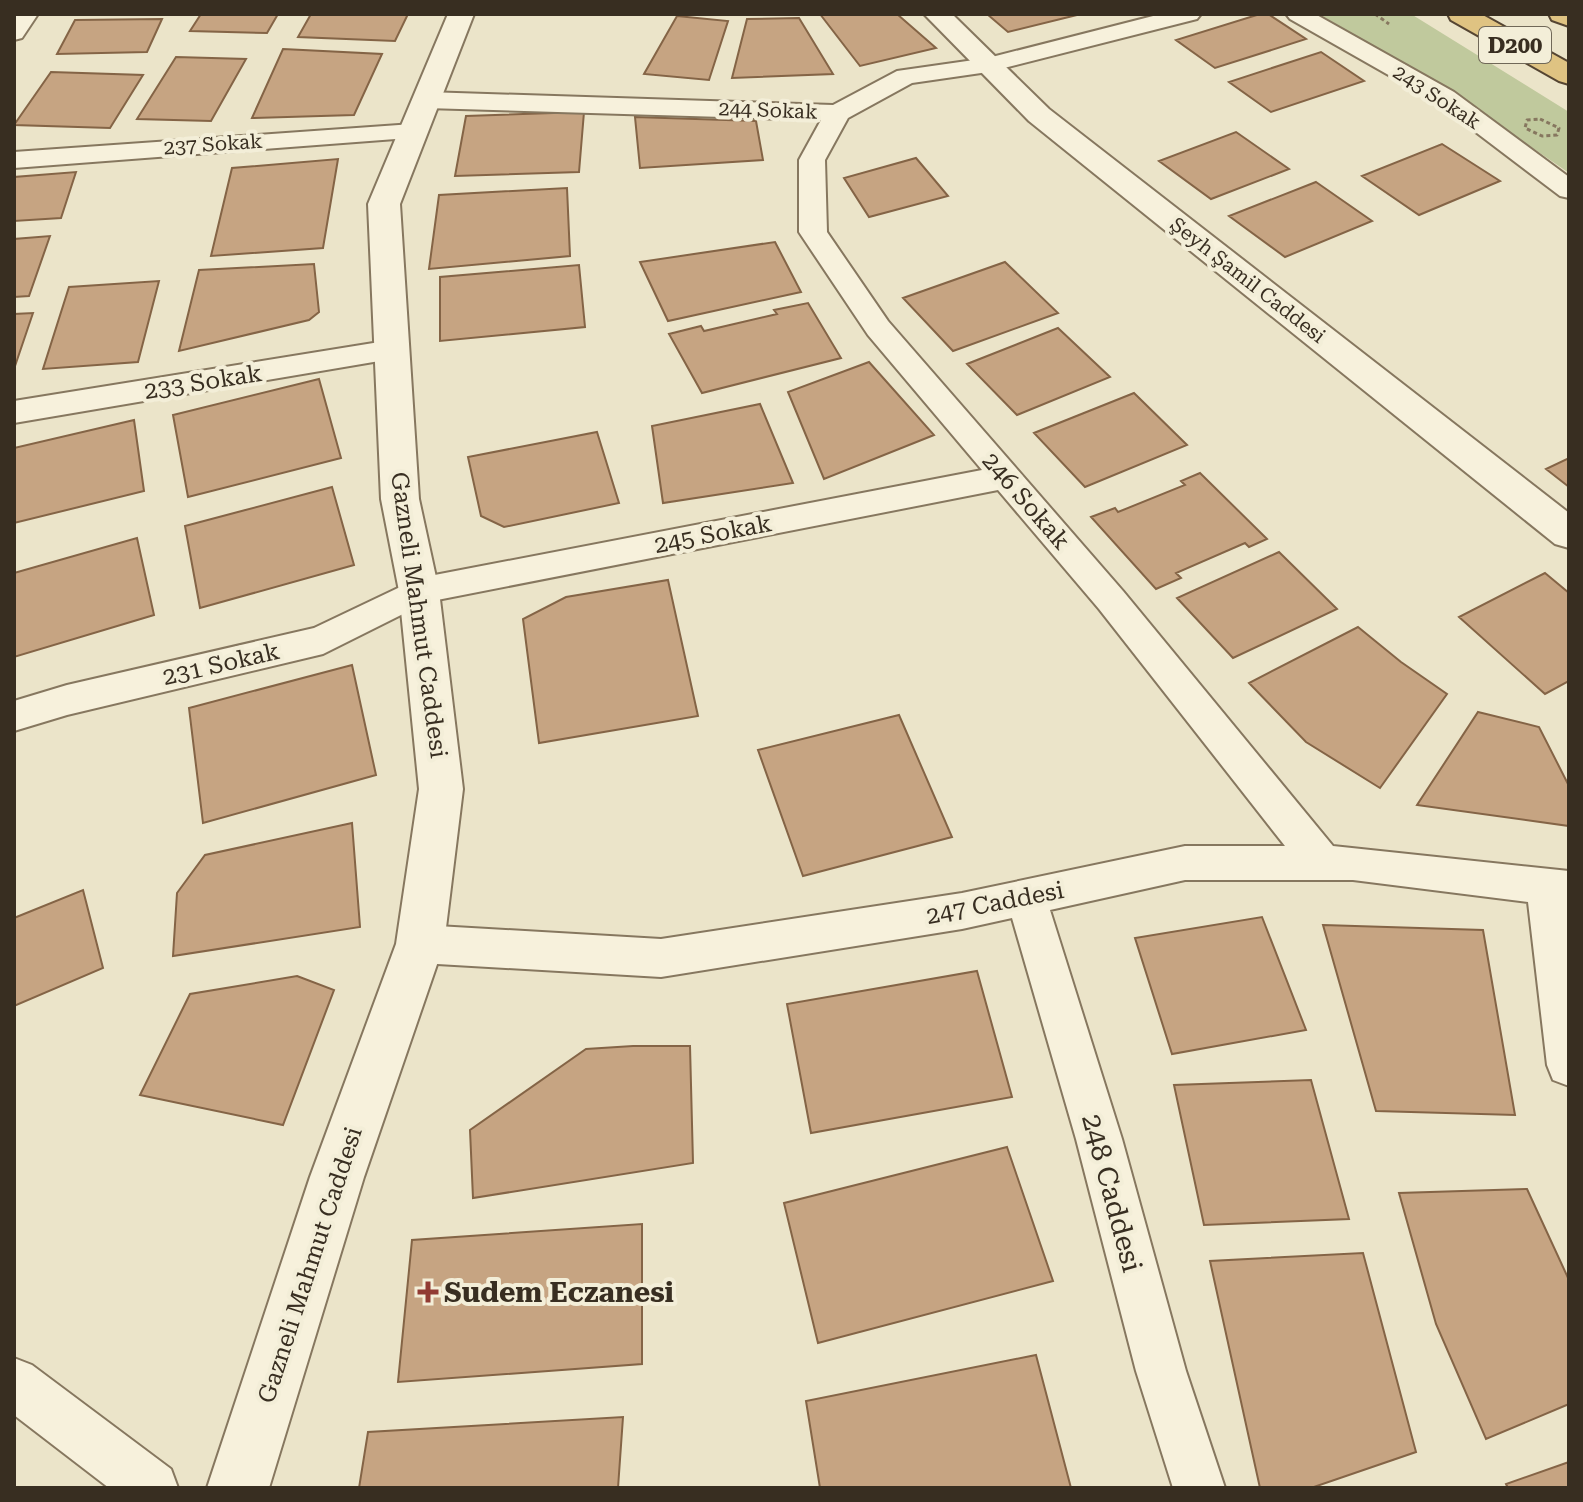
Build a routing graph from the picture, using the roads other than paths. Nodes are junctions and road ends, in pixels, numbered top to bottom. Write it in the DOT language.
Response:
graph roads {
  1 [pos="26,14"];
  2 [pos="461,14"];
  3 [pos="937,14"];
  4 [pos="1189,14"];
  5 [pos="1298,14"];
  6 [pos="1461,14"];
  7 [pos="1562,14"];
  8 [pos="1569,18"];
  9 [pos="14,33"];
  10 [pos="988,65"];
  11 [pos="1569,75"];
  12 [pos="838,113"];
  13 [pos="420,116"];
  14 [pos="14,160"];
  15 [pos="1569,190"];
  16 [pos="392,350"];
  17 [pos="14,412"];
  18 [pos="1006,477"];
  19 [pos="1569,534"];
  20 [pos="419,591"];
  21 [pos="14,716"];
  22 [pos="1324,864"];
  23 [pos="1558,888"];
  24 [pos="1026,897"];
  25 [pos="420,944"];
  26 [pos="1569,1065"];
  27 [pos="14,1383"];
  28 [pos="152,1488"];
  29 [pos="238,1488"];
  30 [pos="1199,1488"];
  1 -- 9 [label="street"];
  2 -- 13 [label="street, Gazneli Mahmut Caddesi"];
  3 -- 10 [label="street, Şeyh Şamil Caddesi"];
  4 -- 10 [label="street, 244 Sokak"];
  5 -- 15 [label="street, 243 Sokak"];
  6 -- 11 [label="highway, D200"];
  7 -- 8 [label="highway, D200"];
  10 -- 12 [label="street, 244 Sokak"];
  10 -- 19 [label="street, Şeyh Şamil Caddesi"];
  12 -- 13 [label="street, 244 Sokak"];
  12 -- 18 [label="street, 246 Sokak"];
  13 -- 14 [label="street, 237 Sokak"];
  13 -- 16 [label="street, Gazneli Mahmut Caddesi"];
  16 -- 17 [label="street, 233 Sokak"];
  16 -- 20 [label="street, Gazneli Mahmut Caddesi"];
  18 -- 20 [label="street, 245 Sokak"];
  18 -- 22 [label="street, 246 Sokak"];
  20 -- 21 [label="street, 231 Sokak"];
  20 -- 25 [label="street, Gazneli Mahmut Caddesi"];
  22 -- 23 [label="street, 247 Caddesi"];
  22 -- 24 [label="street, 247 Caddesi"];
  23 -- 26 [label="street"];
  24 -- 25 [label="street, 247 Caddesi"];
  24 -- 30 [label="street, 248 Caddesi"];
  25 -- 29 [label="street, Gazneli Mahmut Caddesi"];
  27 -- 28 [label="street"];
}
